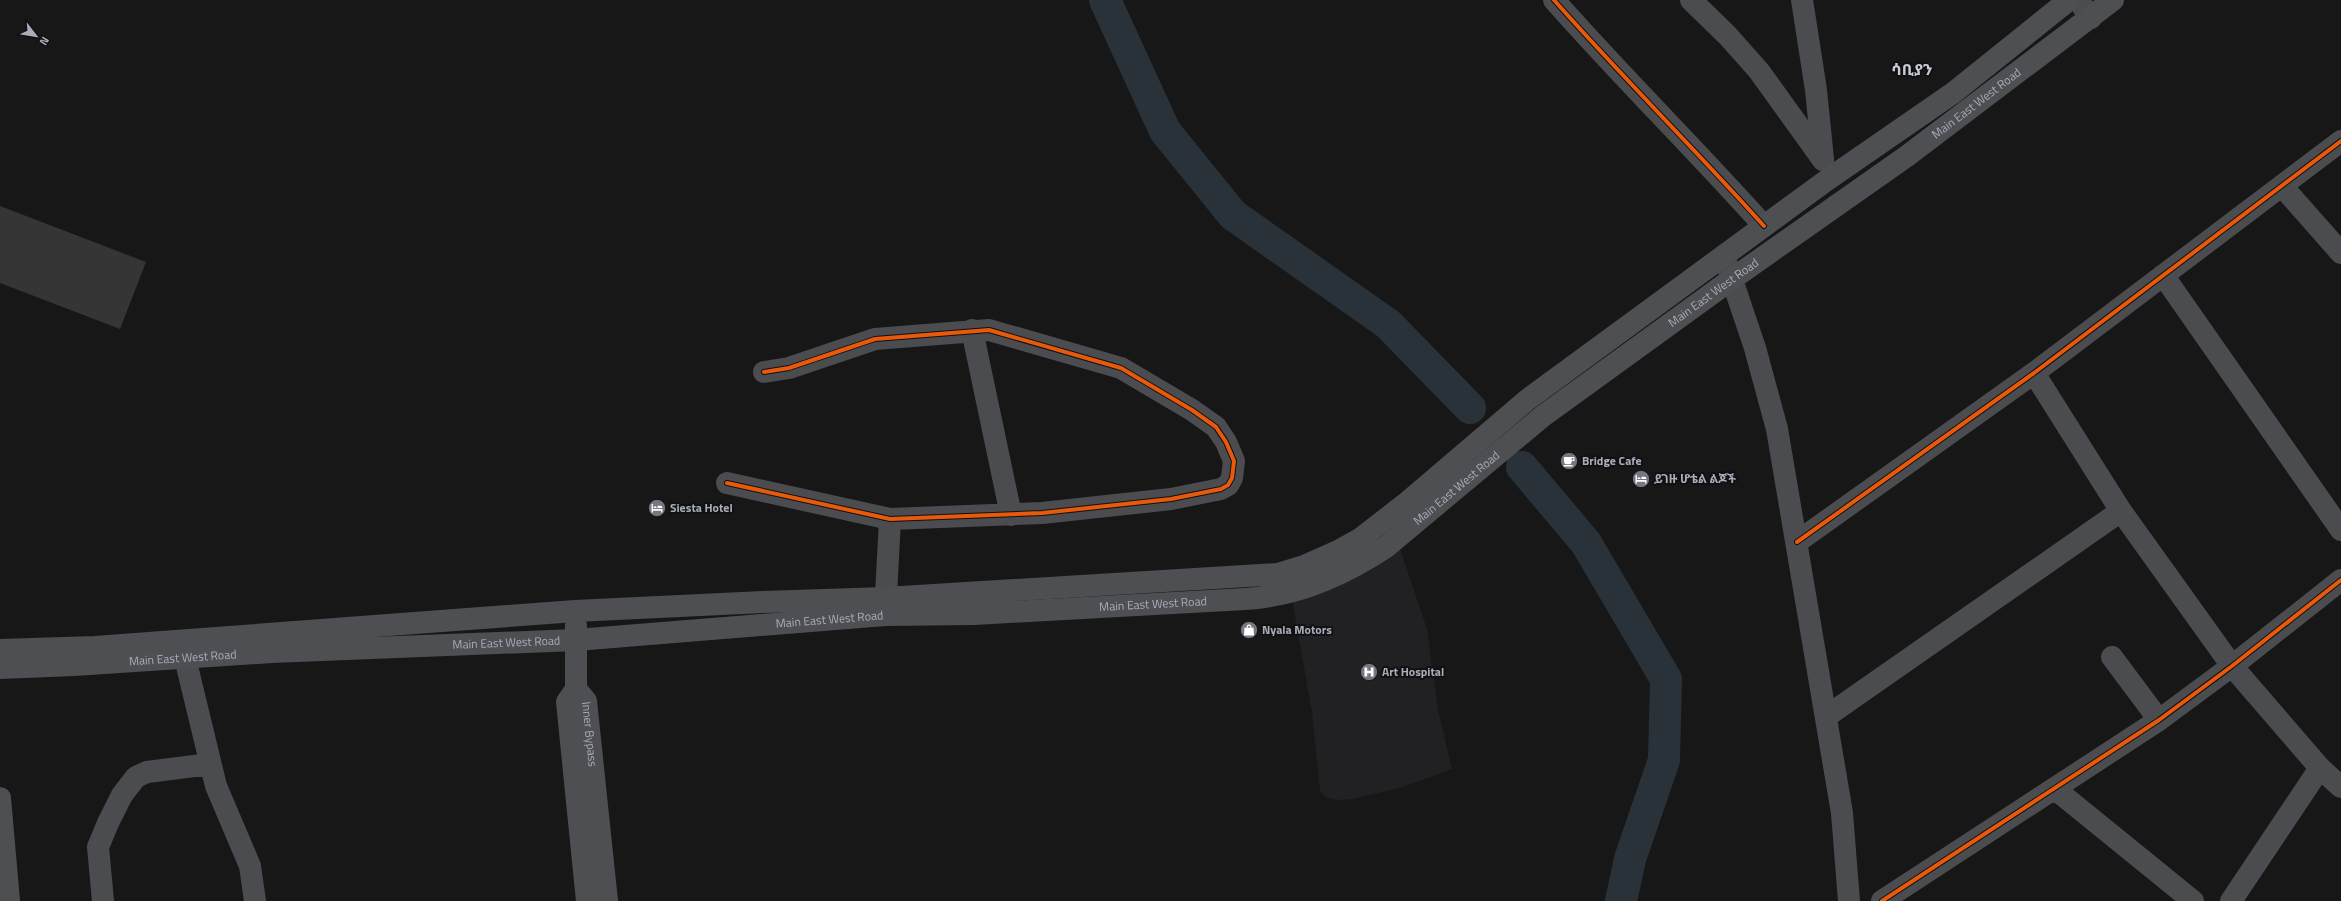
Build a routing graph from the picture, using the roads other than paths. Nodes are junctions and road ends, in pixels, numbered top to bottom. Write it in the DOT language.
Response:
graph roads {
  1 [pos="1554,0"];
  2 [pos="1691,0"];
  3 [pos="2069,0"];
  4 [pos="2078,0"];
  5 [pos="2113,0"];
  6 [pos="1809,4"];
  7 [pos="2090,18"];
  8 [pos="2341,141"];
  9 [pos="1825,170"];
  10 [pos="2282,186"];
  11 [pos="1764,226"];
  12 [pos="2341,253"];
  13 [pos="1724,256"];
  14 [pos="2163,275"];
  15 [pos="1732,279"];
  16 [pos="972,330"];
  17 [pos="1604,344"];
  18 [pos="1618,364"];
  19 [pos="764,372"];
  20 [pos="2034,373"];
  21 [pos="727,483"];
  22 [pos="2121,511"];
  23 [pos="1412,512"];
  24 [pos="1010,515"];
  25 [pos="890,519"];
  26 [pos="2341,530"];
  27 [pos="1797,542"];
  28 [pos="1243,576"];
  29 [pos="2341,580"];
  30 [pos="974,592"];
  31 [pos="1245,599"];
  32 [pos="763,602"];
  33 [pos="885,607"];
  34 [pos="575,611"];
  35 [pos="974,614"];
  36 [pos="763,625"];
  37 [pos="576,640"];
  38 [pos="0,650"];
  39 [pos="185,650"];
  40 [pos="2112,657"];
  41 [pos="2232,666"];
  42 [pos="0,668"];
  43 [pos="576,689"];
  44 [pos="1827,716"];
  45 [pos="2159,720"];
  46 [pos="210,764"];
  47 [pos="2320,768"];
  48 [pos="2341,787"];
  49 [pos="2055,790"];
  50 [pos="0,798"];
  51 [pos="9,901"];
  52 [pos="103,901"];
  53 [pos="255,901"];
  54 [pos="587,901"];
  55 [pos="607,901"];
  56 [pos="1849,901"];
  57 [pos="1882,901"];
  58 [pos="2193,901"];
  59 [pos="2231,901"];
  1 -- 11 [label="street"];
  2 -- 9 [label="street"];
  3 -- 9 [label="main road, Main East West Road"];
  4 -- 7 [label="street"];
  5 -- 7 [label="main road, Main East West Road"];
  6 -- 9 [label="street"];
  7 -- 15 [label="main road, Main East West Road"];
  8 -- 10 [label="street"];
  9 -- 11 [label="main road, Main East West Road"];
  10 -- 12 [label="street"];
  10 -- 14 [label="street"];
  11 -- 13 [label="main road, Main East West Road"];
  13 -- 15 [label="street"];
  13 -- 17 [label="main road, Main East West Road"];
  14 -- 20 [label="street"];
  14 -- 26 [label="street"];
  15 -- 18 [label="main road, Main East West Road"];
  15 -- 27 [label="street"];
  16 -- 19 [label="street"];
  16 -- 24 [label="street"];
  16 -- 24 [label="street"];
  17 -- 18 [label="main road"];
  17 -- 23 [label="main road, Main East West Road"];
  18 -- 23 [label="main road, Main East West Road"];
  20 -- 22 [label="street"];
  20 -- 27 [label="street"];
  21 -- 25 [label="street"];
  22 -- 41 [label="street"];
  22 -- 44 [label="street"];
  23 -- 28 [label="main road, Main East West Road"];
  23 -- 31 [label="main road, Main East West Road"];
  24 -- 25 [label="street"];
  25 -- 33 [label="street"];
  27 -- 44 [label="street"];
  28 -- 30 [label="main road, Main East West Road"];
  28 -- 31 [label="main road"];
  29 -- 41 [label="street"];
  30 -- 33 [label="main road, Main East West Road"];
  30 -- 35 [label="main road"];
  31 -- 35 [label="main road, Main East West Road"];
  32 -- 33 [label="main road, Main East West Road"];
  32 -- 34 [label="main road, Main East West Road"];
  32 -- 36 [label="main road"];
  33 -- 35 [label="main road, Main East West Road"];
  33 -- 36 [label="main road, Main East West Road"];
  34 -- 37 [label="main road"];
  34 -- 39 [label="main road, Main East West Road"];
  36 -- 37 [label="main road, Main East West Road"];
  37 -- 39 [label="main road, Main East West Road"];
  37 -- 43 [label="main road"];
  38 -- 39 [label="main road, Main East West Road"];
  39 -- 42 [label="main road, Main East West Road"];
  39 -- 46 [label="street"];
  40 -- 45 [label="street"];
  41 -- 45 [label="street"];
  41 -- 47 [label="street"];
  43 -- 54 [label="main road, Inner Bypass"];
  43 -- 55 [label="main road, Inner Bypass"];
  44 -- 56 [label="street"];
  45 -- 49 [label="street"];
  46 -- 52 [label="street"];
  46 -- 53 [label="street"];
  47 -- 48 [label="street"];
  47 -- 59 [label="street"];
  49 -- 57 [label="street"];
  49 -- 58 [label="street"];
  50 -- 51 [label="main road"];
}
